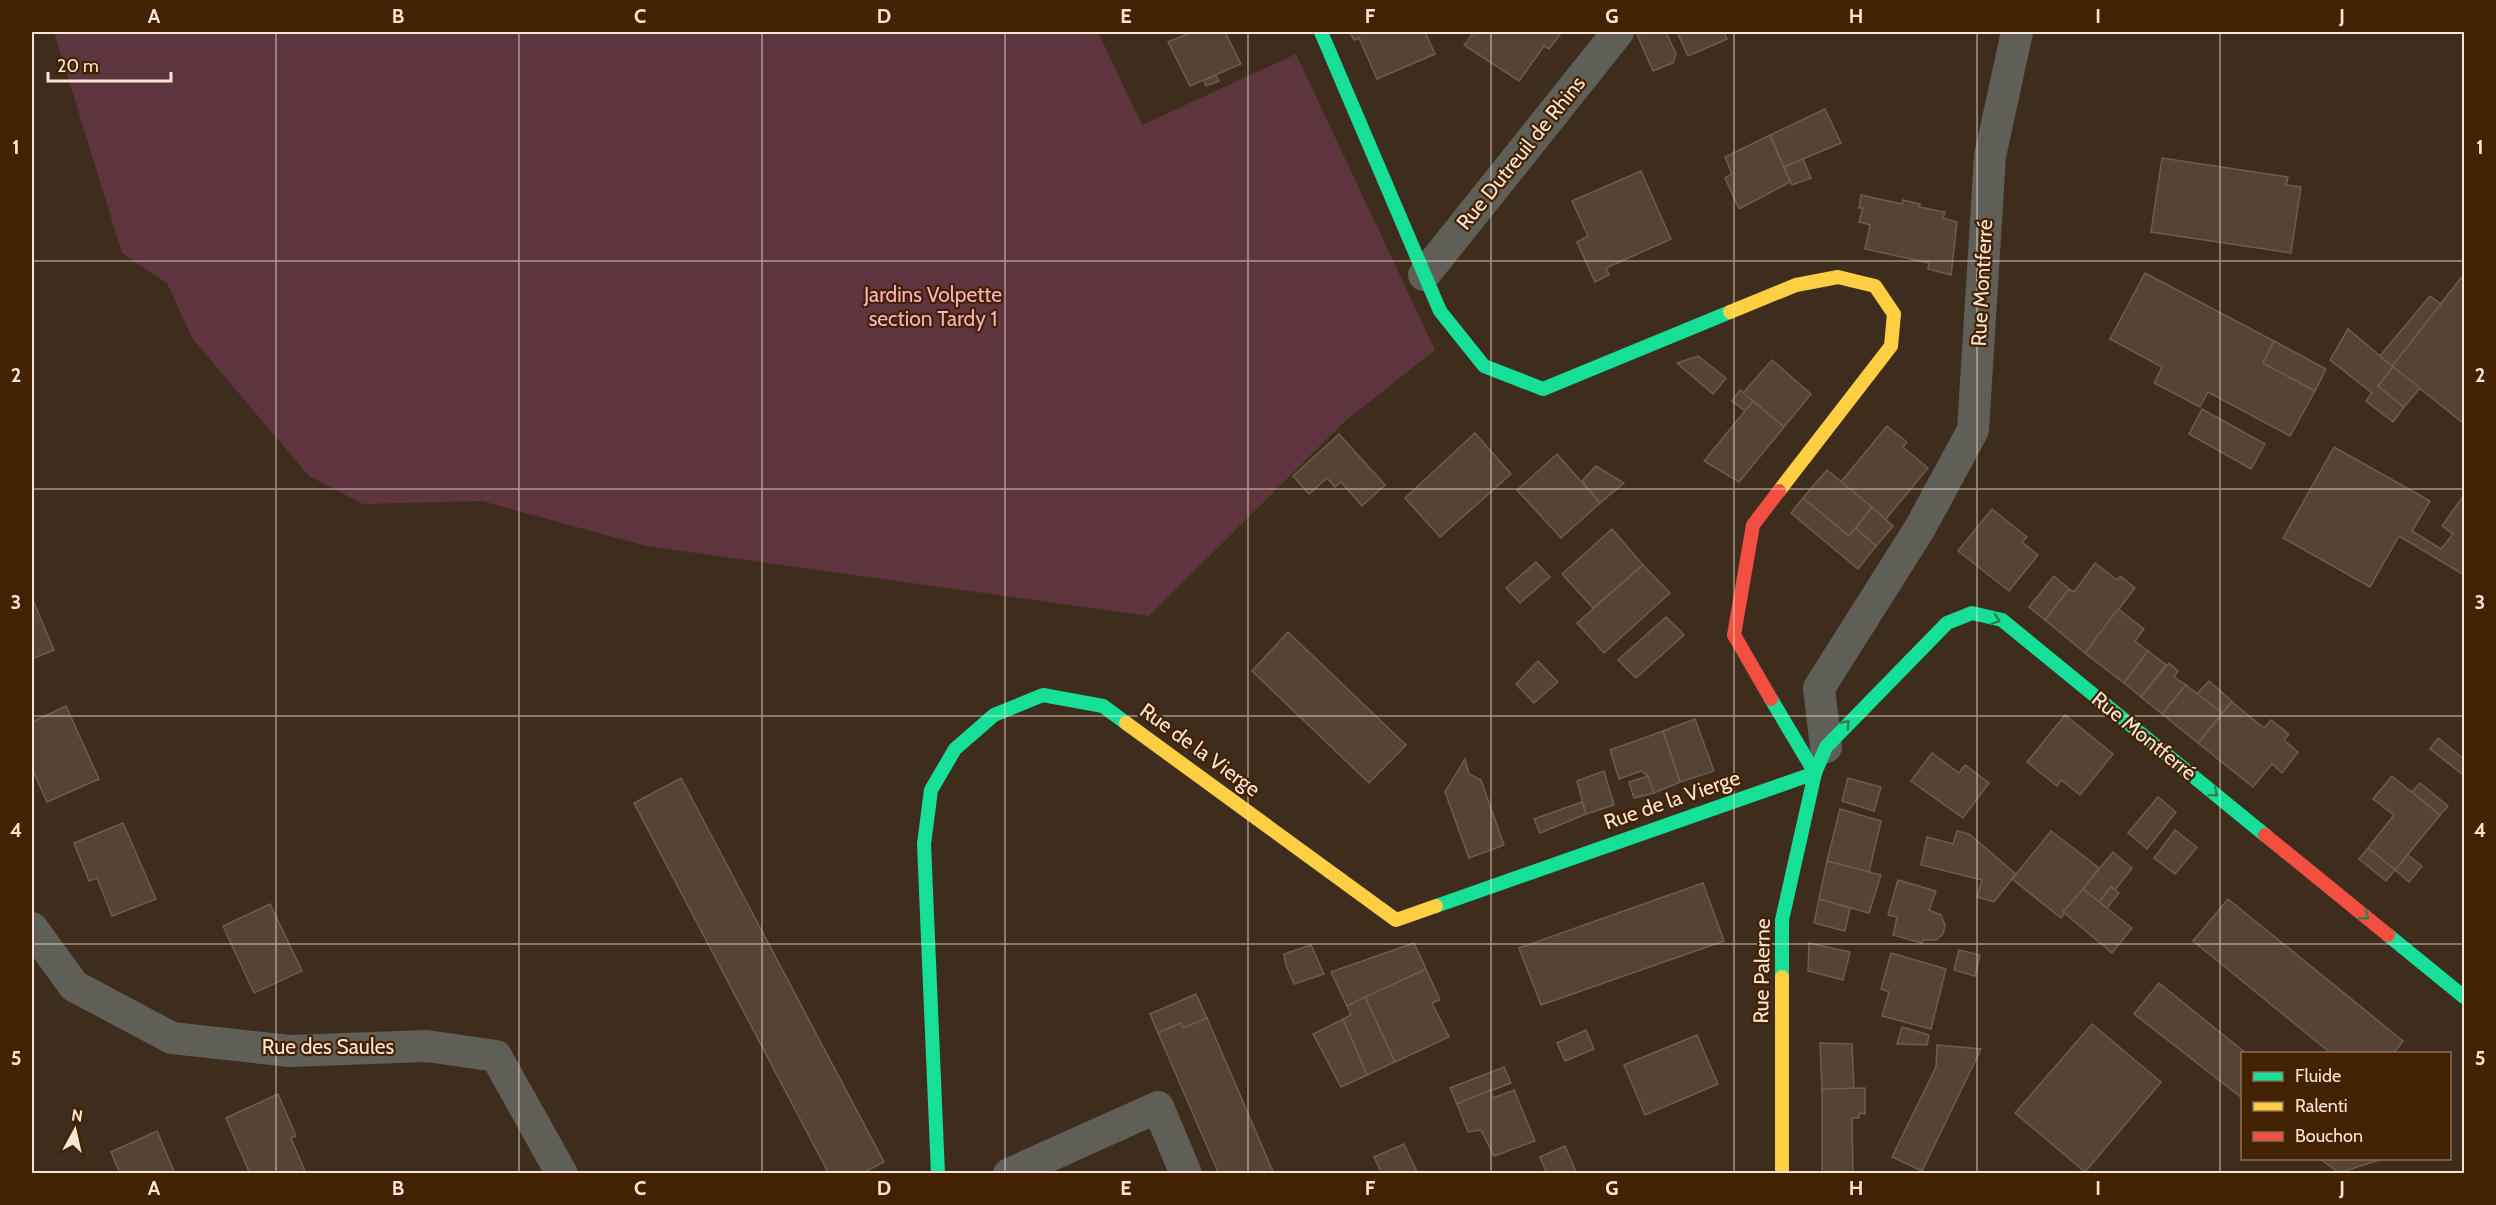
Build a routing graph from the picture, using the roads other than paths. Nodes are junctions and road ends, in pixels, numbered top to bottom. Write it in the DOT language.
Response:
graph roads {
  1 [pos="1321,32"];
  2 [pos="1618,32"];
  3 [pos="2017,32"];
  4 [pos="1425,274"];
  5 [pos="1820,760"];
  6 [pos="32,928"];
  7 [pos="2464,997"];
  8 [pos="562,1173"];
  9 [pos="938,1173"];
  10 [pos="1009,1173"];
  11 [pos="1186,1173"];
  12 [pos="1782,1173"];
  1 -- 4 [label="street"];
  2 -- 4 [label="street, Rue Dutreuil de Rhins"];
  3 -- 5 [label="street, Rue Montferré"];
  4 -- 5 [label="street"];
  5 -- 7 [label="street, Rue Montferré, one-way"];
  5 -- 9 [label="street, Rue de la Vierge"];
  5 -- 12 [label="street, Rue Palerne"];
  6 -- 8 [label="street, Rue des Saules"];
  10 -- 11 [label="street"];
}
